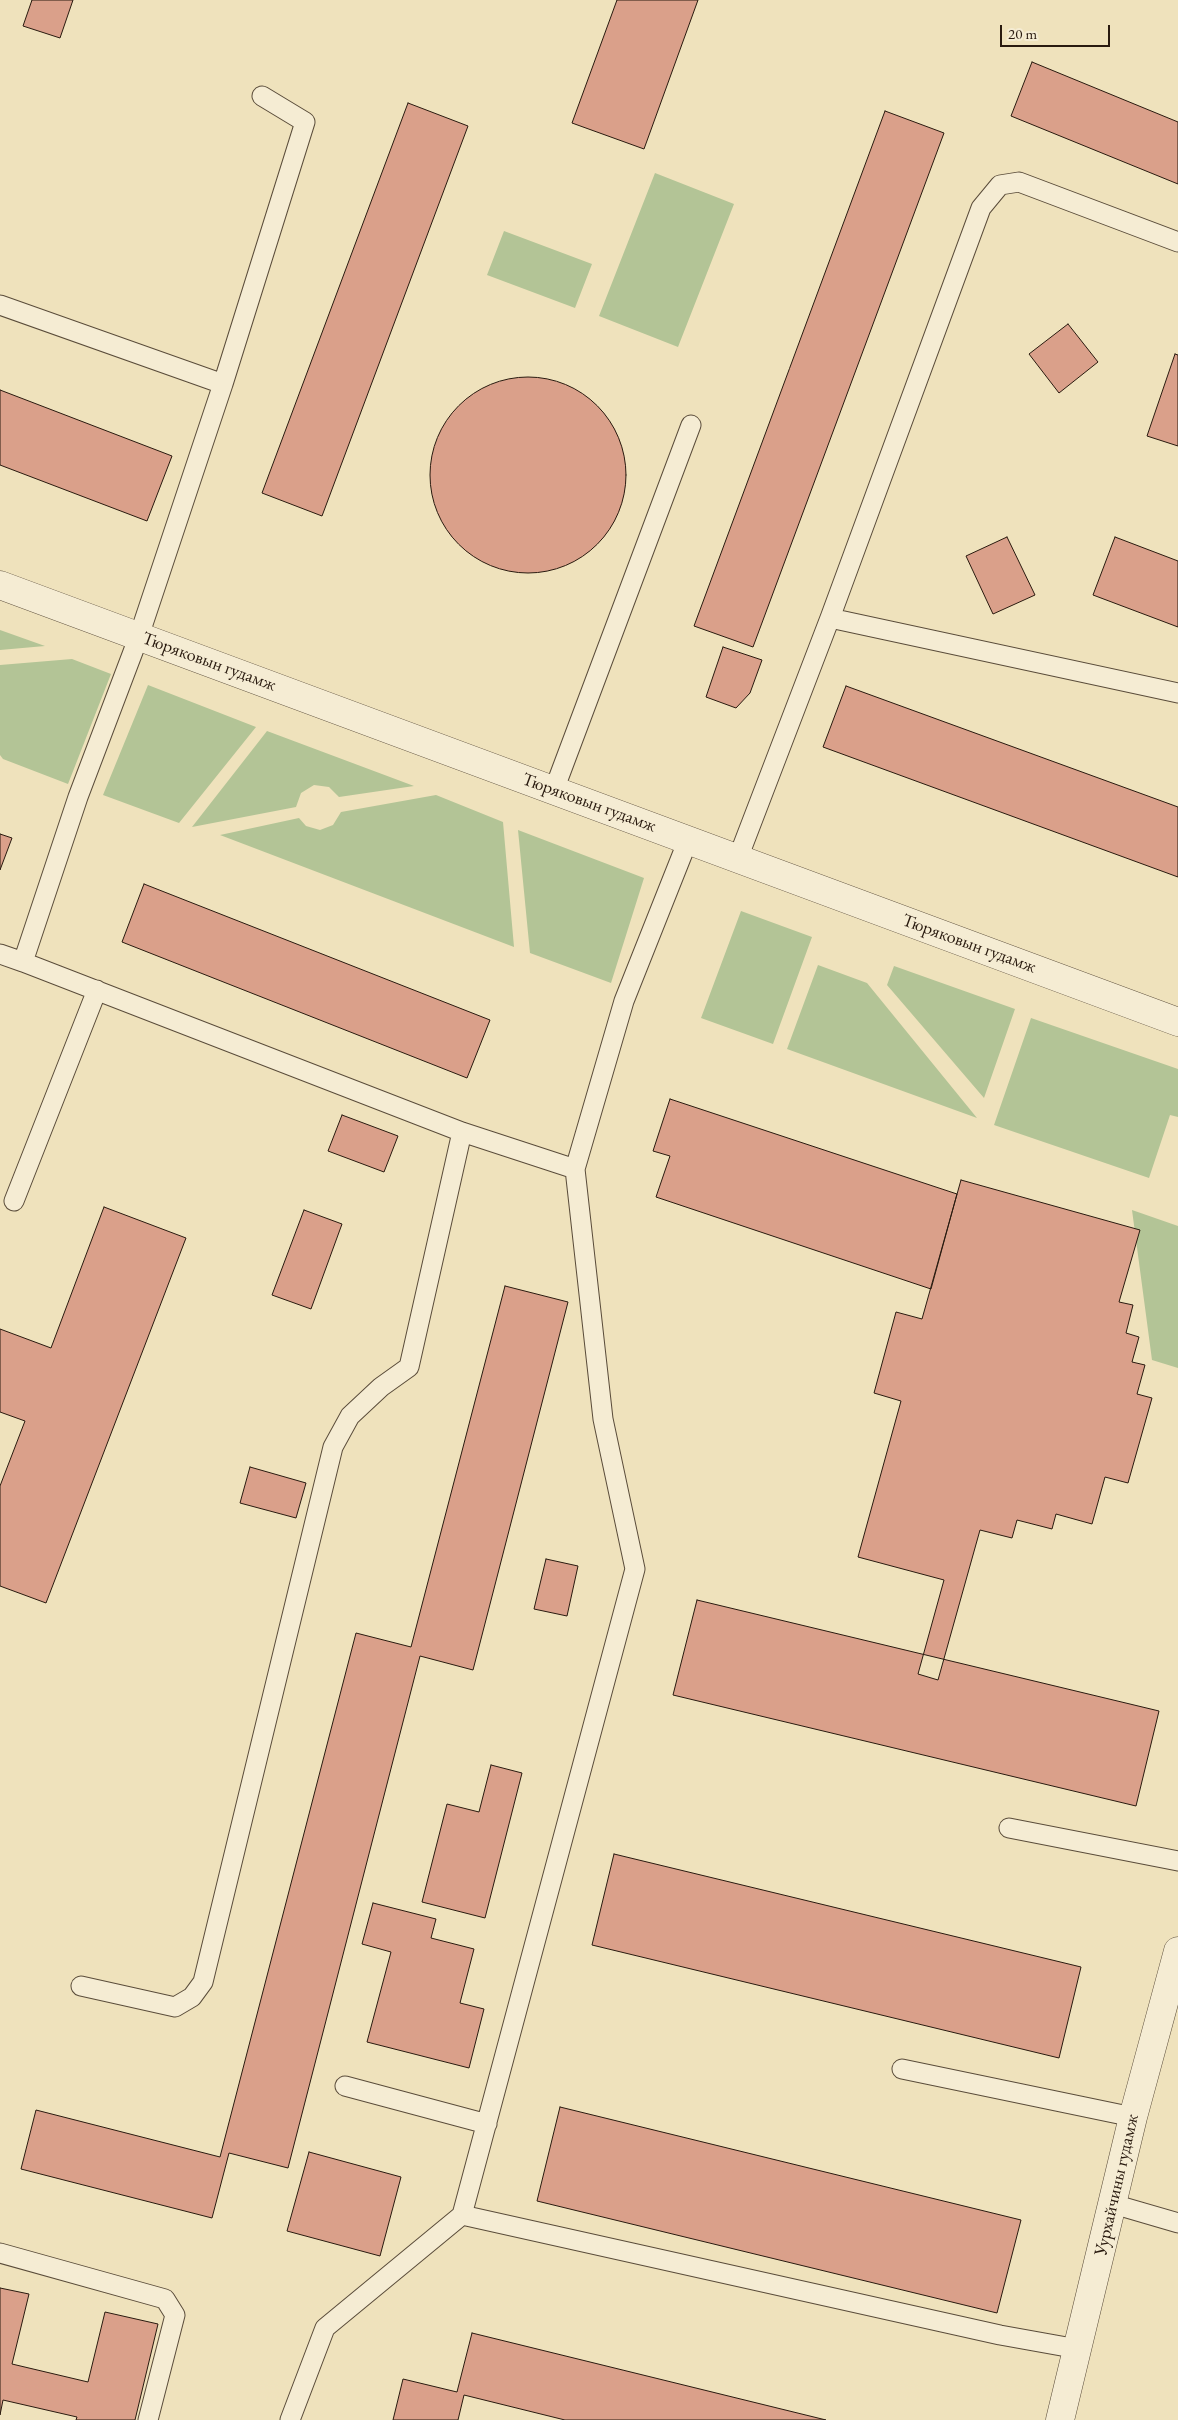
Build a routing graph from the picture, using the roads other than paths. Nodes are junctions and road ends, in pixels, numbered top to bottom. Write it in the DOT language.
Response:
graph roads {
  1 [pos="262,96"];
  2 [pos="1178,242"];
  3 [pos="0,306"];
  4 [pos="223,384"];
  5 [pos="691,425"];
  6 [pos="0,584"];
  7 [pos="830,618"];
  8 [pos="139,636"];
  9 [pos="1178,692"];
  10 [pos="554,790"];
  11 [pos="688,840"];
  12 [pos="738,858"];
  13 [pos="0,954"];
  14 [pos="22,962"];
  15 [pos="98,990"];
  16 [pos="1178,1022"];
  17 [pos="462,1132"];
  18 [pos="575,1169"];
  19 [pos="14,1201"];
  20 [pos="1009,1828"];
  21 [pos="1178,1861"];
  22 [pos="1178,1951"];
  23 [pos="81,1986"];
  24 [pos="902,2069"];
  25 [pos="345,2086"];
  26 [pos="1133,2118"];
  27 [pos="487,2124"];
  28 [pos="1112,2204"];
  29 [pos="462,2215"];
  30 [pos="1178,2222"];
  31 [pos="0,2253"];
  32 [pos="1078,2349"];
  33 [pos="148,2420"];
  34 [pos="290,2420"];
  35 [pos="1060,2420"];
  1 -- 4 [label="lane"];
  2 -- 7 [label="lane"];
  3 -- 4 [label="lane"];
  4 -- 8 [label="lane"];
  5 -- 10 [label="lane"];
  6 -- 8 [label="street, Тюряковын гудамж"];
  7 -- 9 [label="lane"];
  7 -- 12 [label="lane"];
  8 -- 10 [label="street, Тюряковын гудамж"];
  8 -- 14 [label="lane"];
  10 -- 11 [label="street, Тюряковын гудамж"];
  11 -- 12 [label="street, Тюряковын гудамж"];
  11 -- 18 [label="lane"];
  12 -- 16 [label="street, Тюряковын гудамж"];
  13 -- 14 [label="lane"];
  14 -- 15 [label="lane"];
  15 -- 17 [label="lane"];
  15 -- 19 [label="lane"];
  17 -- 18 [label="lane"];
  17 -- 23 [label="lane"];
  18 -- 27 [label="lane"];
  20 -- 21 [label="lane"];
  22 -- 26 [label="street, Уурхайчины гудамж"];
  24 -- 26 [label="lane"];
  25 -- 27 [label="lane"];
  26 -- 28 [label="street, Уурхайчины гудамж"];
  27 -- 29 [label="lane"];
  28 -- 30 [label="lane"];
  28 -- 32 [label="street, Уурхайчины гудамж"];
  29 -- 32 [label="lane"];
  29 -- 34 [label="lane"];
  31 -- 33 [label="lane"];
  32 -- 35 [label="street, Уурхайчины гудамж"];
}
